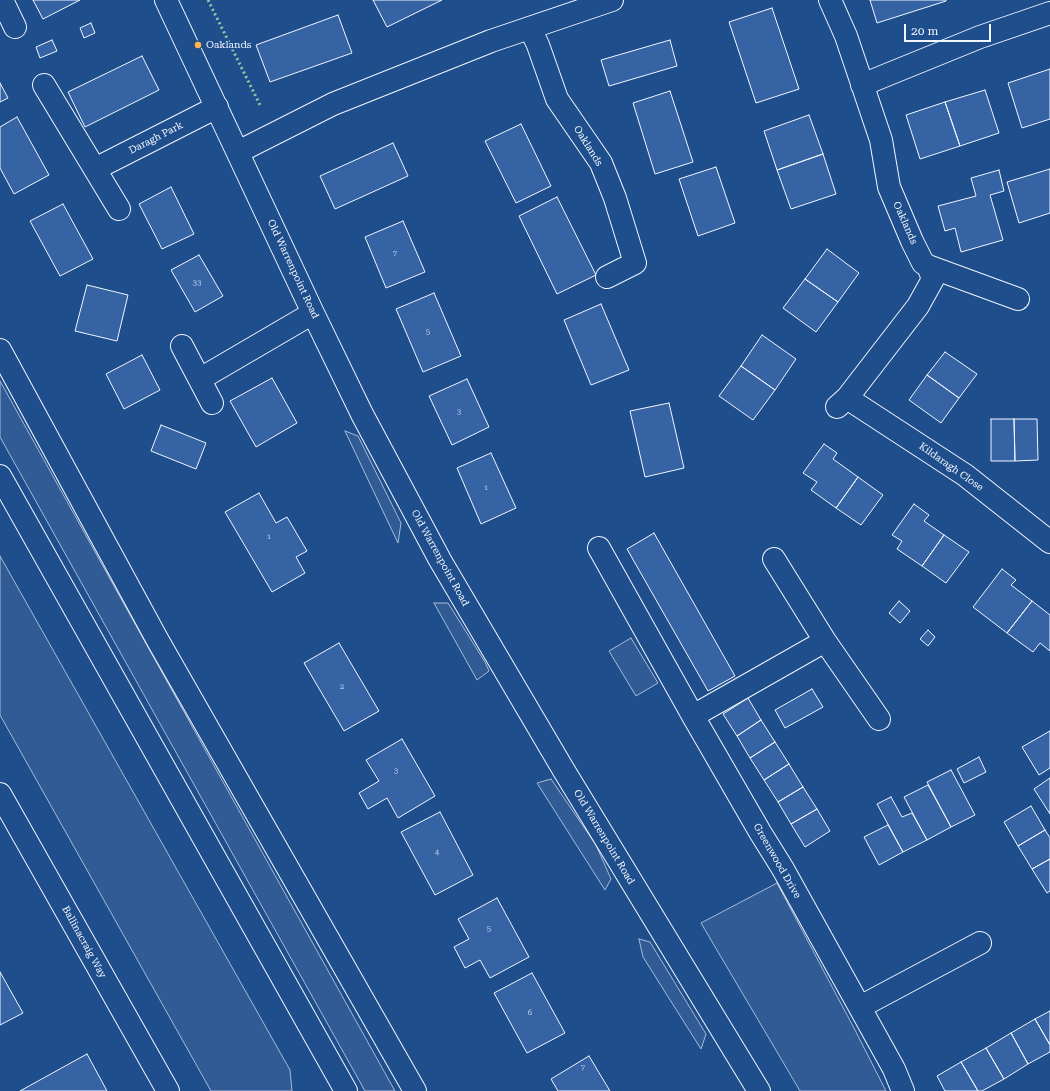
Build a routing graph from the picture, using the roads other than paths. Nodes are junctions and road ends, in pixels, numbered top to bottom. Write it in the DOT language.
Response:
graph roads {
  1 [pos="2,0"];
  2 [pos="166,0"];
  3 [pos="830,0"];
  4 [pos="602,1"];
  5 [pos="1050,13"];
  6 [pos="16,27"];
  7 [pos="530,28"];
  8 [pos="44,85"];
  9 [pos="862,85"];
  10 [pos="218,107"];
  11 [pos="238,152"];
  12 [pos="95,168"];
  13 [pos="120,209"];
  14 [pos="928,266"];
  15 [pos="607,277"];
  16 [pos="1018,299"];
  17 [pos="313,313"];
  18 [pos="182,346"];
  19 [pos="0,350"];
  20 [pos="200,379"];
  21 [pos="212,403"];
  22 [pos="0,476"];
  23 [pos="1050,542"];
  24 [pos="599,548"];
  25 [pos="774,559"];
  26 [pos="825,641"];
  27 [pos="693,716"];
  28 [pos="879,719"];
  29 [pos="0,794"];
  30 [pos="980,943"];
  31 [pos="860,1007"];
  32 [pos="168,1091"];
  33 [pos="346,1091"];
  34 [pos="414,1091"];
  35 [pos="759,1091"];
  36 [pos="903,1091"];
  1 -- 6 [label="main road"];
  2 -- 10 [label="main road, Old Warrenpoint Road"];
  3 -- 9 [label="main road, Oaklands"];
  4 -- 7 [label="main road"];
  5 -- 9 [label="main road"];
  7 -- 11 [label="main road"];
  7 -- 15 [label="main road, Oaklands"];
  8 -- 12 [label="main road"];
  9 -- 14 [label="main road, Oaklands"];
  10 -- 11 [label="main road, Old Warrenpoint Road"];
  10 -- 12 [label="main road, Daragh Park"];
  11 -- 17 [label="main road, Old Warrenpoint Road"];
  12 -- 13 [label="main road"];
  14 -- 16 [label="main road"];
  14 -- 23 [label="main road, Kildaragh Close"];
  17 -- 20 [label="main road"];
  17 -- 35 [label="main road, Old Warrenpoint Road"];
  18 -- 20 [label="main road"];
  19 -- 34 [label="main road"];
  20 -- 21 [label="main road"];
  22 -- 33 [label="main road"];
  24 -- 27 [label="main road, Greenwood Drive"];
  25 -- 26 [label="main road"];
  26 -- 27 [label="main road"];
  26 -- 28 [label="main road"];
  27 -- 31 [label="main road, Greenwood Drive"];
  29 -- 32 [label="main road, Ballinacraig Way"];
  30 -- 31 [label="main road"];
  31 -- 36 [label="main road, Greenwood Drive"];
}
